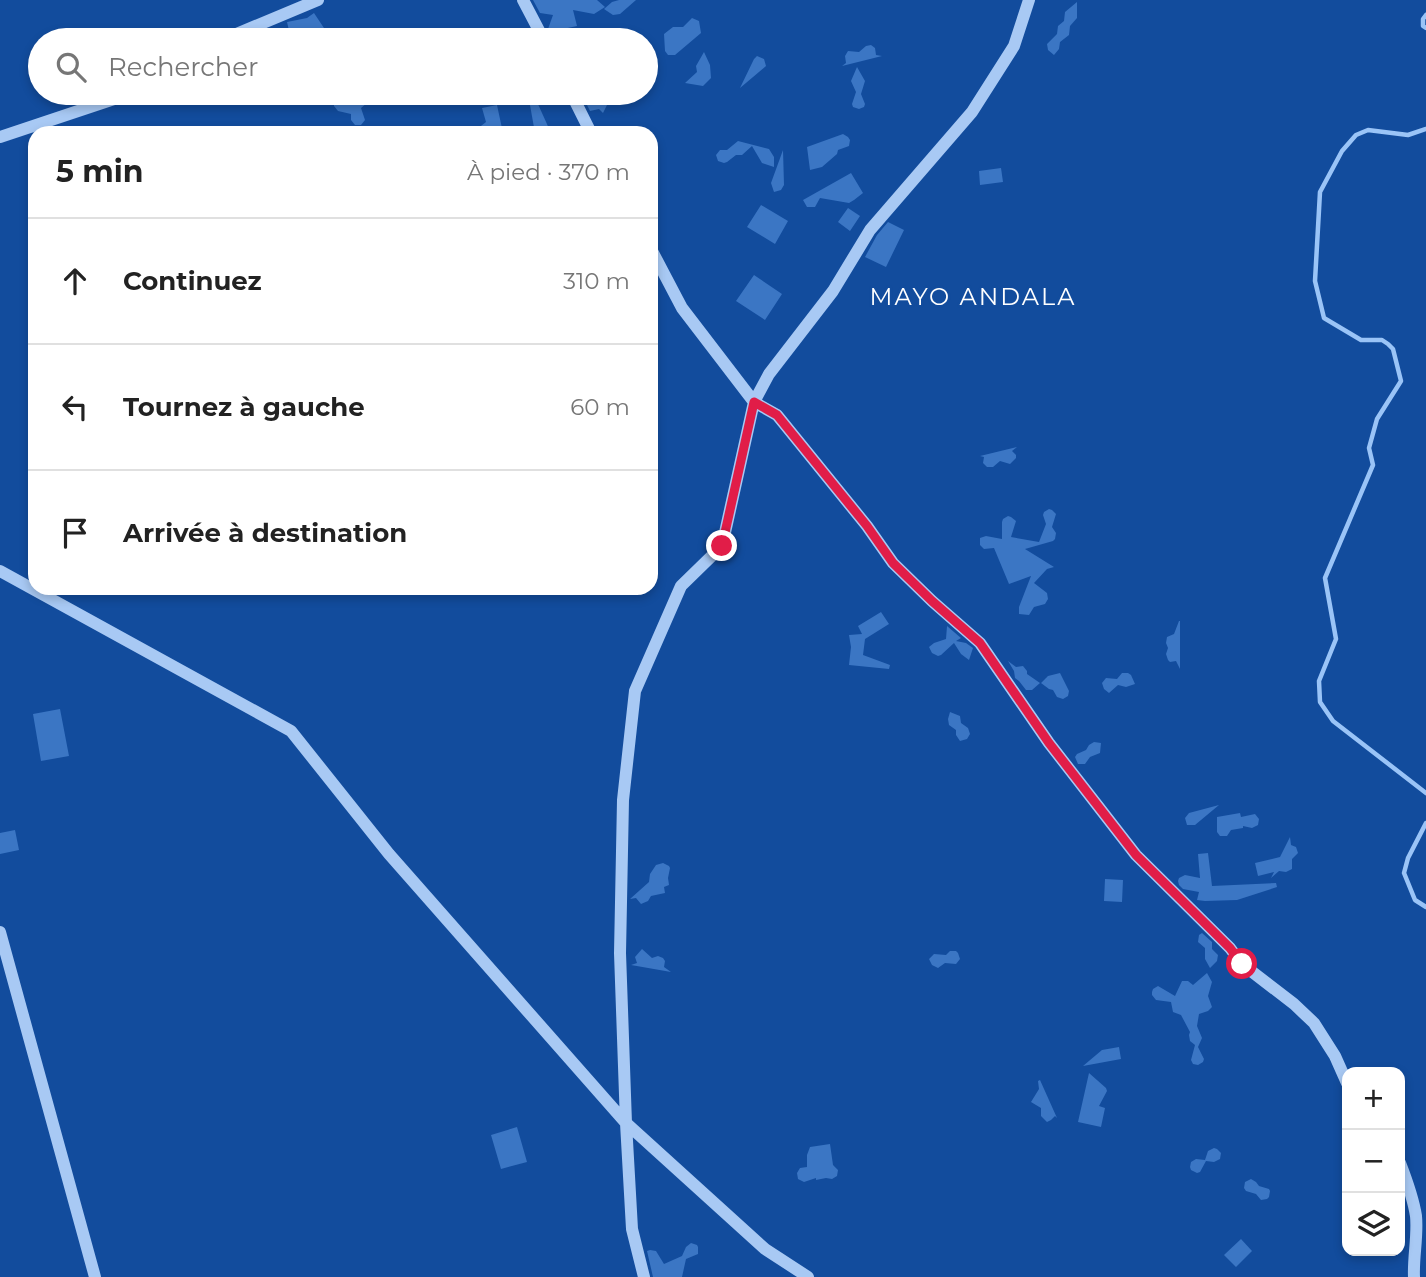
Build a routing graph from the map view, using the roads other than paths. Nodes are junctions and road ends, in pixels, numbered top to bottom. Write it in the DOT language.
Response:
graph roads {
  1 [pos="318,0"];
  2 [pos="523,0"];
  3 [pos="1029,0"];
  4 [pos="251,28"];
  5 [pos="538,28"];
  6 [pos="96,105"];
  7 [pos="577,105"];
  8 [pos="33,126"];
  9 [pos="588,126"];
  10 [pos="28,128"];
  11 [pos="0,137"];
  12 [pos="658,263"];
  13 [pos="754,402"];
  14 [pos="0,571"];
  15 [pos="28,586"];
  16 [pos="44,595"];
  17 [pos="0,932"];
  18 [pos="1342,1072"];
  19 [pos="626,1123"];
  20 [pos="1405,1176"];
  21 [pos="95,1277"];
  22 [pos="644,1277"];
  23 [pos="808,1277"];
  24 [pos="1414,1277"];
  1 -- 4 [label="street"];
  2 -- 5 [label="street"];
  3 -- 13 [label="street"];
  6 -- 8 [label="street"];
  7 -- 9 [label="street"];
  10 -- 11 [label="street"];
  12 -- 13 [label="street"];
  13 -- 18 [label="street"];
  13 -- 19 [label="street"];
  14 -- 15 [label="street"];
  16 -- 19 [label="street"];
  17 -- 21 [label="street"];
  19 -- 22 [label="street"];
  19 -- 23 [label="street"];
  20 -- 24 [label="street"];
}
